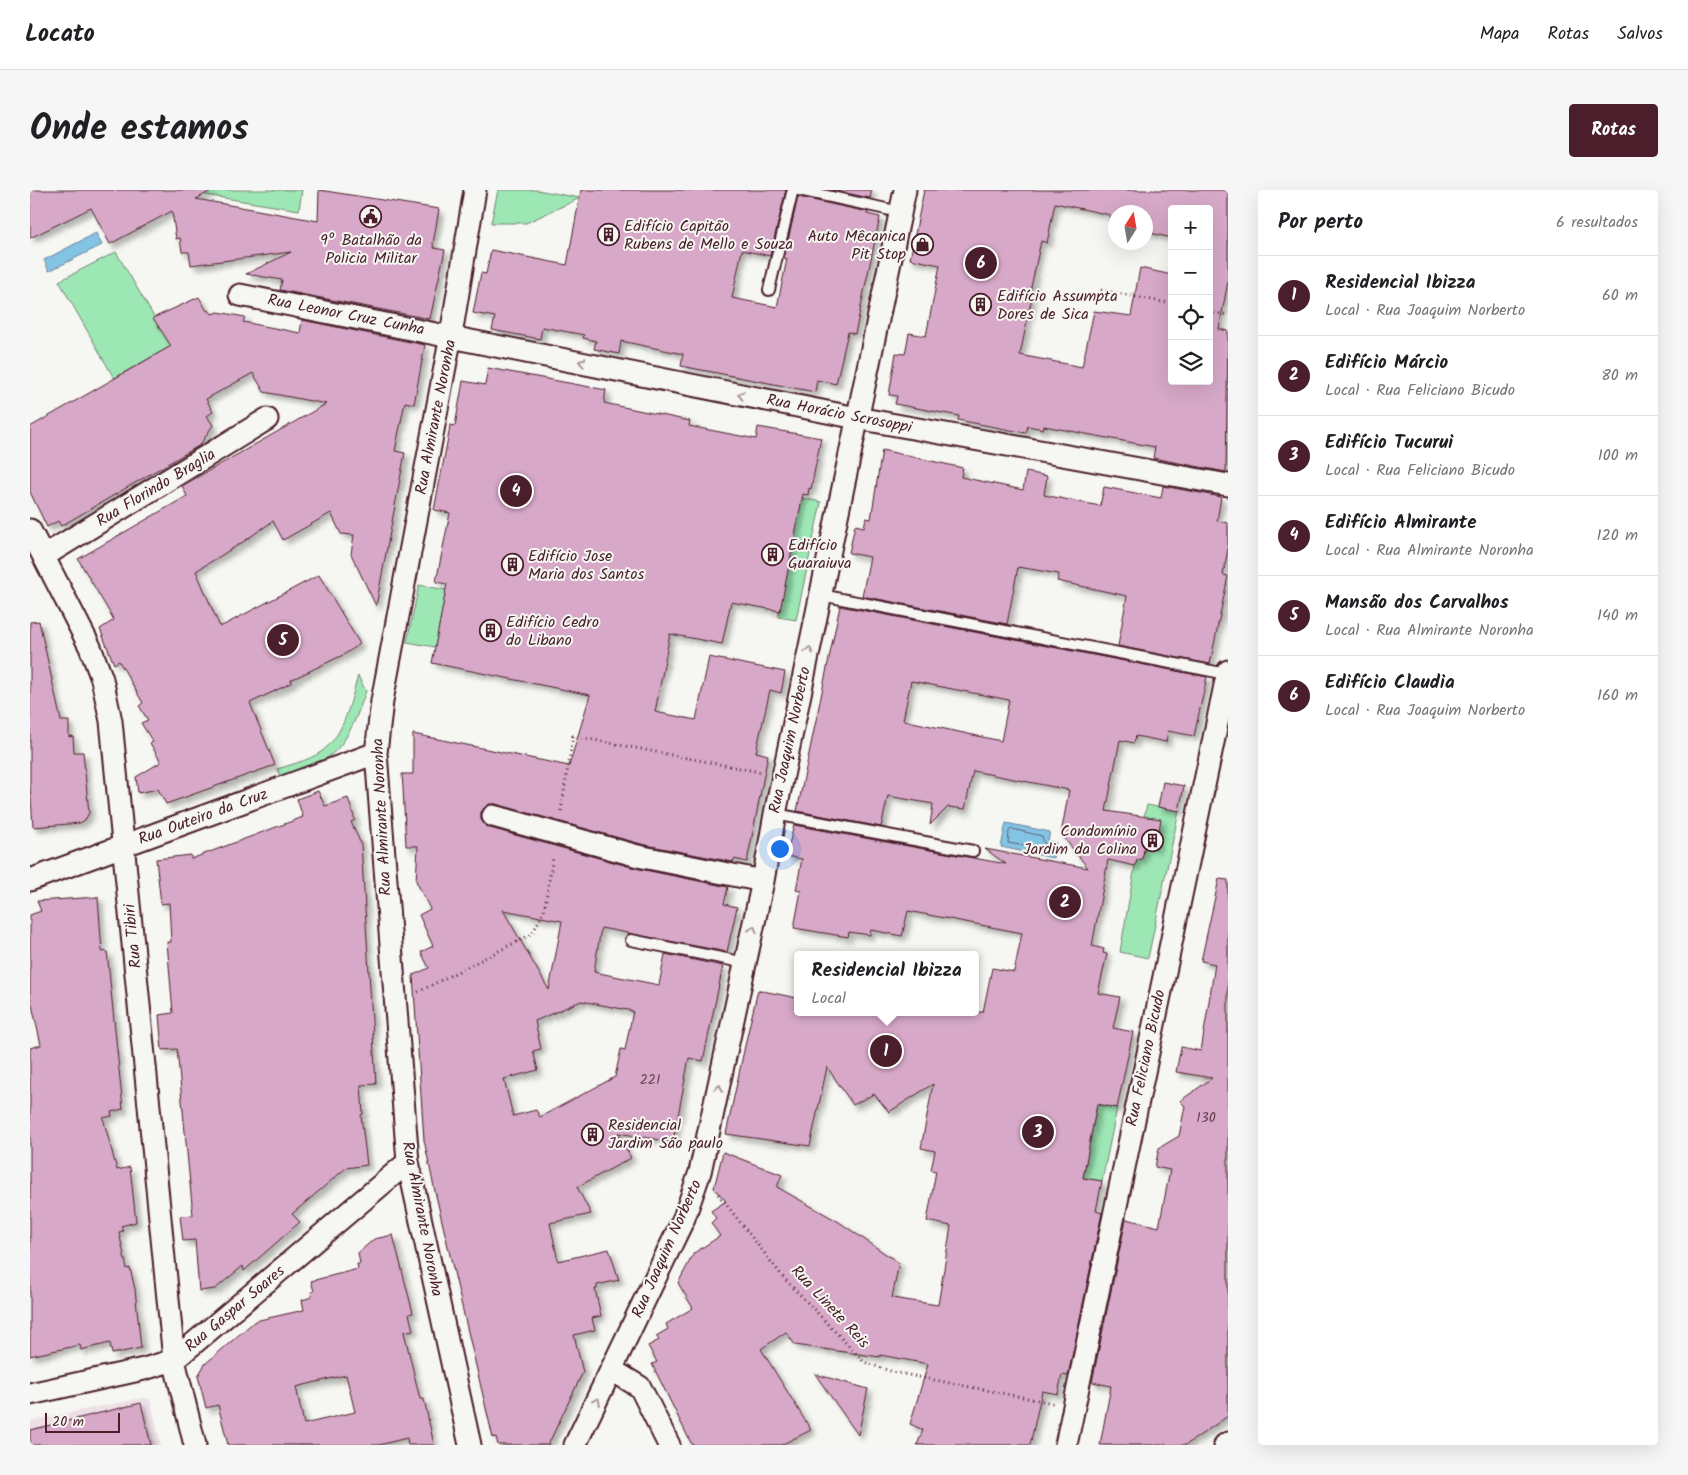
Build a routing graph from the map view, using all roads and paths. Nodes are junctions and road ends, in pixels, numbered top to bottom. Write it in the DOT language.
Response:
graph roads {
  1 [pos="475,190"];
  2 [pos="795,190"];
  3 [pos="799,190"];
  4 [pos="905,190"];
  5 [pos="900,212"];
  6 [pos="769,290"];
  7 [pos="1101,290"];
  8 [pos="240,295"];
  9 [pos="1168,303"];
  10 [pos="1213,313"];
  11 [pos="1228,315"];
  12 [pos="451,336"];
  13 [pos="857,418"];
  14 [pos="267,419"];
  15 [pos="1228,484"];
  16 [pos="30,530"];
  17 [pos="44,556"];
  18 [pos="821,595"];
  19 [pos="1228,672"];
  20 [pos="1221,739"];
  21 [pos="376,752"];
  22 [pos="783,777"];
  23 [pos="775,814"];
  24 [pos="493,816"];
  25 [pos="557,833"];
  26 [pos="125,846"];
  27 [pos="973,852"];
  28 [pos="30,880"];
  29 [pos="763,881"];
  30 [pos="631,940"];
  31 [pos="746,963"];
  32 [pos="395,1004"];
  33 [pos="408,1162"];
  34 [pos="700,1172"];
  35 [pos="174,1360"];
  36 [pos="612,1370"];
  37 [pos="30,1394"];
  38 [pos="1074,1407"];
  39 [pos="195,1445"];
  40 [pos="470,1445"];
  41 [pos="575,1445"];
  42 [pos="669,1445"];
  43 [pos="1066,1445"];
  1 -- 12 [label="street, Rua Almirante Noronha"];
  2 -- 6 [label="lane"];
  3 -- 5 [label="lane"];
  4 -- 5 [label="street, Rua Joaquim Norberto"];
  5 -- 13 [label="street, Rua Joaquim Norberto"];
  7 -- 9 [label="path"];
  8 -- 12 [label="street, Rua Leonor Cruz Cunha"];
  10 -- 11 [label="path"];
  13 -- 12 [label="street, Rua Horácio Scrosoppi, one-way"];
  12 -- 21 [label="street, Rua Almirante Noronha"];
  13 -- 15 [label="street, Rua Horácio Scrosoppi"];
  13 -- 18 [label="street, Rua Joaquim Norberto"];
  14 -- 17 [label="street, Rua Florindo Braglia"];
  16 -- 17 [label="street, Rua Tibiri"];
  17 -- 26 [label="street, Rua Tibiri"];
  18 -- 19 [label="lane"];
  22 -- 18 [label="street, Rua Joaquim Norberto, one-way"];
  19 -- 20 [label="street, Rua Feliciano Bicudo"];
  20 -- 38 [label="street, Rua Feliciano Bicudo"];
  21 -- 26 [label="street, Rua Outeiro da Cruz"];
  21 -- 32 [label="street, Rua Almirante Noronha"];
  22 -- 23 [label="street, Rua Joaquim Norberto"];
  22 -- 25 [label="path"];
  23 -- 27 [label="lane"];
  23 -- 29 [label="street, Rua Joaquim Norberto"];
  24 -- 25 [label="street"];
  25 -- 29 [label="street"];
  25 -- 32 [label="path"];
  26 -- 28 [label="street, Rua Outeiro da Cruz"];
  26 -- 35 [label="street, Rua Tibiri"];
  31 -- 29 [label="street, Rua Joaquim Norberto, one-way"];
  30 -- 31 [label="lane"];
  34 -- 31 [label="street, Rua Joaquim Norberto, one-way"];
  32 -- 33 [label="street, Rua Almirante Noronha"];
  33 -- 35 [label="street, Rua Gaspar Soares"];
  33 -- 40 [label="street, Rua Almirante Noronha"];
  34 -- 36 [label="street, Rua Joaquim Norberto"];
  34 -- 38 [label="path, Rua Linete Reis"];
  35 -- 37 [label="street, Rua Gaspar Soares"];
  35 -- 39 [label="street, Rua Tibiri"];
  41 -- 36 [label="street, Rua Joaquim Norberto, one-way"];
  36 -- 42 [label="street"];
  38 -- 43 [label="street, Rua Feliciano Bicudo"];
}
